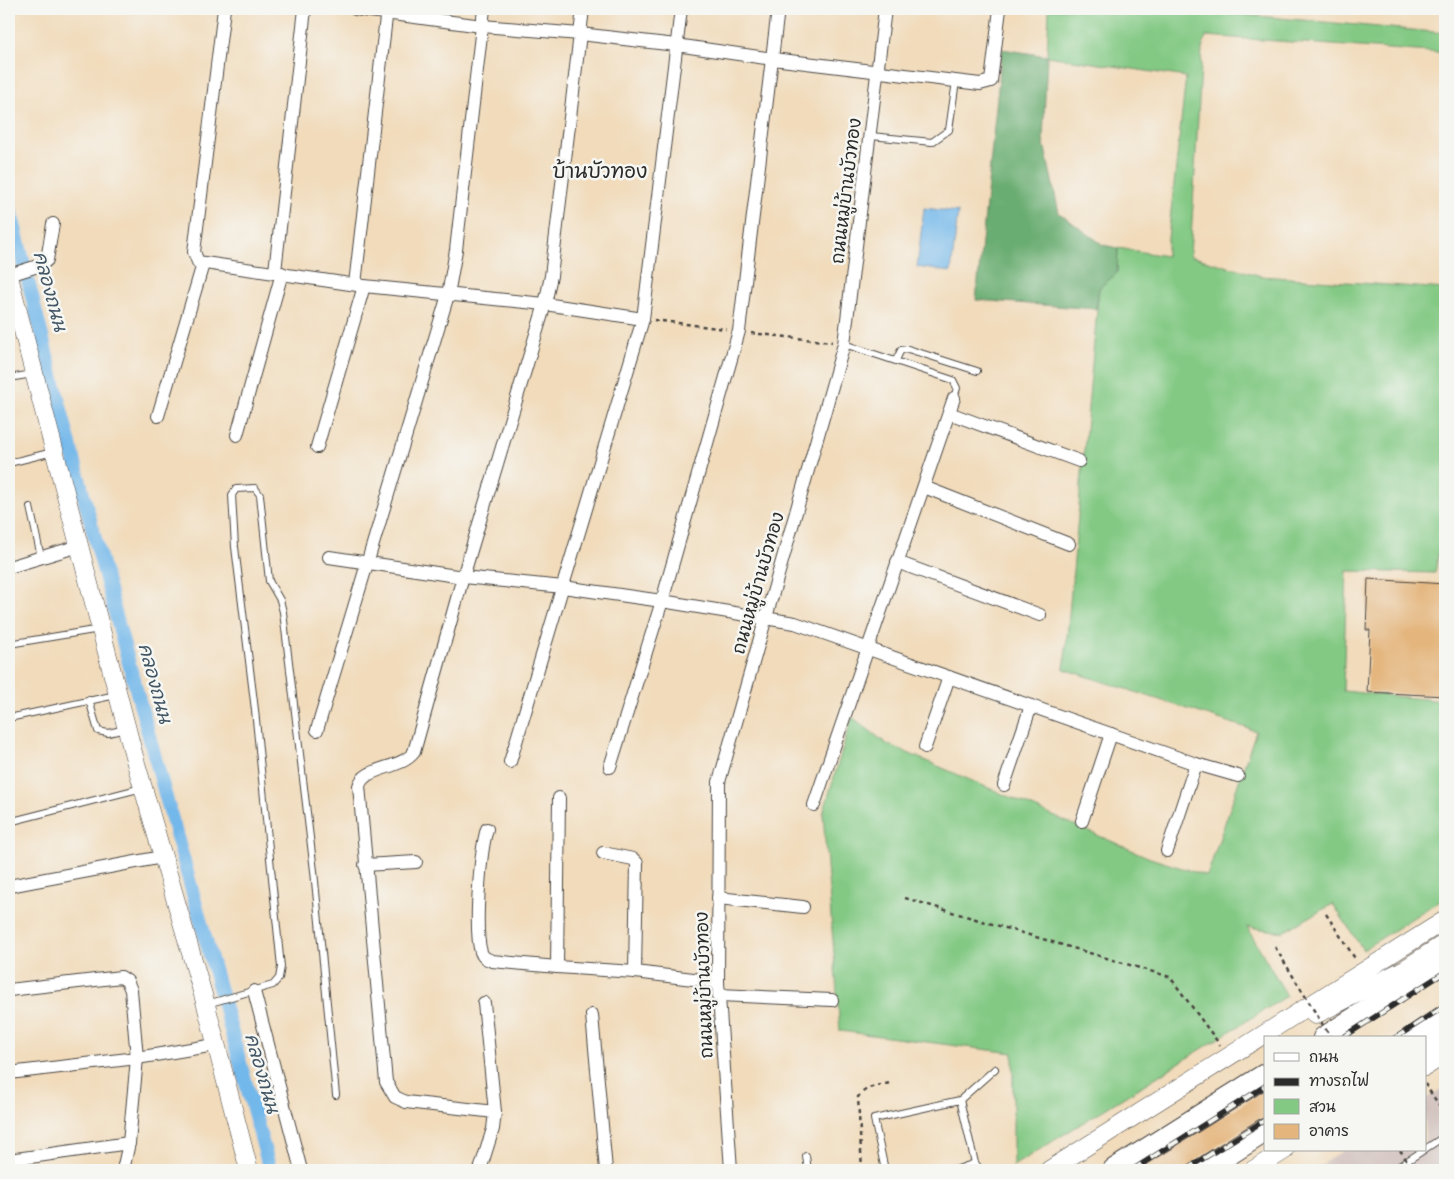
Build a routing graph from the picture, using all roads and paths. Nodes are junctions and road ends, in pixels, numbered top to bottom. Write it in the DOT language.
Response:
graph roads {
  1 [pos="224,9"];
  2 [pos="305,9"];
  3 [pos="355,9"];
  4 [pos="484,9"];
  5 [pos="583,9"];
  6 [pos="681,9"];
  7 [pos="778,9"];
  8 [pos="885,9"];
  9 [pos="1000,9"];
  10 [pos="387,11"];
  11 [pos="482,26"];
  12 [pos="580,34"];
  13 [pos="676,45"];
  14 [pos="772,60"];
  15 [pos="878,72"];
  16 [pos="956,81"];
  17 [pos="871,136"];
  18 [pos="52,224"];
  19 [pos="203,264"];
  20 [pos="279,272"];
  21 [pos="13,274"];
  22 [pos="360,285"];
  23 [pos="448,294"];
  24 [pos="545,304"];
  25 [pos="643,319"];
  26 [pos="844,344"];
  27 [pos="896,360"];
  28 [pos="977,371"];
  29 [pos="34,374"];
  30 [pos="9,378"];
  31 [pos="954,398"];
  32 [pos="950,413"];
  33 [pos="158,416"];
  34 [pos="237,435"];
  35 [pos="317,447"];
  36 [pos="54,452"];
  37 [pos="1079,461"];
  38 [pos="9,463"];
  39 [pos="924,487"];
  40 [pos="30,507"];
  41 [pos="1068,544"];
  42 [pos="79,546"];
  43 [pos="41,557"];
  44 [pos="329,557"];
  45 [pos="367,562"];
  46 [pos="897,562"];
  47 [pos="9,567"];
  48 [pos="463,577"];
  49 [pos="563,587"];
  50 [pos="662,601"];
  51 [pos="1040,615"];
  52 [pos="766,619"];
  53 [pos="101,629"];
  54 [pos="9,644"];
  55 [pos="867,648"];
  56 [pos="949,677"];
  57 [pos="118,694"];
  58 [pos="89,700"];
  59 [pos="1031,706"];
  60 [pos="9,718"];
  61 [pos="127,729"];
  62 [pos="317,730"];
  63 [pos="1111,734"];
  64 [pos="926,747"];
  65 [pos="510,762"];
  66 [pos="1196,764"];
  67 [pos="610,767"];
  68 [pos="1238,776"];
  69 [pos="1004,785"];
  70 [pos="143,788"];
  71 [pos="560,798"];
  72 [pos="814,805"];
  73 [pos="1082,821"];
  74 [pos="9,822"];
  75 [pos="487,829"];
  76 [pos="1167,851"];
  77 [pos="603,853"];
  78 [pos="162,857"];
  79 [pos="416,862"];
  80 [pos="365,865"];
  81 [pos="9,886"];
  82 [pos="718,898"];
  83 [pos="905,898"];
  84 [pos="803,907"];
  85 [pos="1326,914"];
  86 [pos="1445,920"];
  87 [pos="1445,943"];
  88 [pos="1275,947"];
  89 [pos="1445,961"];
  90 [pos="557,968"];
  91 [pos="635,972"];
  92 [pos="1363,972"];
  93 [pos="718,989"];
  94 [pos="9,990"];
  95 [pos="254,991"];
  96 [pos="832,1000"];
  97 [pos="212,1003"];
  98 [pos="484,1003"];
  99 [pos="592,1015"];
  100 [pos="1445,1016"];
  101 [pos="1445,1035"];
  102 [pos="1274,1036"];
  103 [pos="1327,1036"];
  104 [pos="1330,1036"];
  105 [pos="1415,1036"];
  106 [pos="1264,1041"];
  107 [pos="215,1045"];
  108 [pos="1445,1054"];
  109 [pos="1229,1057"];
  110 [pos="137,1058"];
  111 [pos="1431,1061"];
  112 [pos="1212,1068"];
  113 [pos="995,1069"];
  114 [pos="9,1073"];
  115 [pos="1264,1076"];
  116 [pos="1426,1086"];
  117 [pos="336,1095"];
  118 [pos="960,1100"];
  119 [pos="1439,1105"];
  120 [pos="495,1112"];
  121 [pos="1264,1132"];
  122 [pos="1445,1136"];
  123 [pos="129,1143"];
  124 [pos="1426,1149"];
  125 [pos="1281,1152"];
  126 [pos="1401,1152"];
  127 [pos="1422,1152"];
  128 [pos="806,1156"];
  129 [pos="9,1160"];
  130 [pos="975,1163"];
  131 [pos="1259,1166"];
  132 [pos="304,1169"];
  133 [pos="123,1170"];
  134 [pos="249,1170"];
  135 [pos="480,1170"];
  136 [pos="606,1170"];
  137 [pos="731,1170"];
  138 [pos="808,1170"];
  139 [pos="884,1170"];
  140 [pos="955,1170"];
  141 [pos="981,1170"];
  142 [pos="1049,1170"];
  143 [pos="1114,1170"];
  144 [pos="1204,1170"];
  145 [pos="1393,1170"];
  146 [pos="1413,1170"];
  1 -- 19 [label="street"];
  2 -- 20 [label="street"];
  3 -- 10 [label="street"];
  4 -- 11 [label="street"];
  5 -- 12 [label="street"];
  6 -- 13 [label="street"];
  7 -- 14 [label="street"];
  8 -- 15 [label="street, ถนนหมู่บ้านบัวทอง"];
  9 -- 16 [label="street"];
  10 -- 11 [label="street"];
  10 -- 22 [label="street"];
  11 -- 12 [label="street"];
  11 -- 23 [label="street"];
  12 -- 13 [label="street"];
  12 -- 24 [label="street"];
  13 -- 14 [label="street"];
  13 -- 25 [label="street"];
  14 -- 15 [label="street"];
  14 -- 50 [label="street"];
  15 -- 16 [label="street"];
  15 -- 17 [label="street, ถนนหมู่บ้านบัวทอง"];
  16 -- 17 [label="lane"];
  17 -- 26 [label="street, ถนนหมู่บ้านบัวทอง"];
  18 -- 21 [label="street"];
  19 -- 20 [label="street"];
  19 -- 33 [label="street"];
  20 -- 22 [label="street"];
  20 -- 34 [label="street"];
  21 -- 29 [label="street"];
  22 -- 23 [label="street"];
  22 -- 35 [label="street"];
  23 -- 24 [label="street"];
  23 -- 45 [label="street"];
  24 -- 25 [label="street"];
  24 -- 48 [label="street"];
  25 -- 49 [label="street"];
  26 -- 27 [label="lane"];
  26 -- 52 [label="street, ถนนหมู่บ้านบัวทอง"];
  27 -- 28 [label="lane"];
  27 -- 31 [label="lane"];
  29 -- 30 [label="lane"];
  29 -- 36 [label="street"];
  31 -- 32 [label="street"];
  32 -- 37 [label="street"];
  32 -- 39 [label="street"];
  36 -- 38 [label="lane"];
  36 -- 42 [label="street"];
  39 -- 41 [label="street"];
  39 -- 46 [label="street"];
  40 -- 43 [label="lane"];
  42 -- 43 [label="street"];
  42 -- 53 [label="street"];
  43 -- 47 [label="street"];
  44 -- 45 [label="street"];
  45 -- 48 [label="street"];
  45 -- 62 [label="street"];
  46 -- 51 [label="street"];
  46 -- 55 [label="street"];
  48 -- 49 [label="street"];
  48 -- 80 [label="street"];
  49 -- 50 [label="street"];
  49 -- 65 [label="street"];
  50 -- 52 [label="street"];
  50 -- 67 [label="street"];
  52 -- 55 [label="street"];
  52 -- 82 [label="street, ถนนหมู่บ้านบัวทอง"];
  53 -- 54 [label="lane"];
  53 -- 57 [label="street"];
  55 -- 56 [label="street"];
  55 -- 72 [label="street"];
  56 -- 59 [label="street"];
  56 -- 64 [label="street"];
  57 -- 58 [label="lane"];
  57 -- 61 [label="street"];
  58 -- 60 [label="lane"];
  58 -- 61 [label="lane"];
  59 -- 63 [label="street"];
  59 -- 69 [label="street"];
  61 -- 70 [label="street"];
  63 -- 66 [label="street"];
  63 -- 73 [label="street"];
  66 -- 68 [label="street"];
  66 -- 76 [label="street"];
  70 -- 74 [label="lane"];
  70 -- 78 [label="street"];
  71 -- 90 [label="street"];
  75 -- 90 [label="street"];
  77 -- 91 [label="street"];
  78 -- 81 [label="street"];
  78 -- 97 [label="street"];
  79 -- 80 [label="street"];
  80 -- 120 [label="street"];
  82 -- 84 [label="street"];
  82 -- 93 [label="street, ถนนหมู่บ้านบัวทอง"];
  83 -- 109 [label="path"];
  85 -- 92 [label="path"];
  86 -- 92 [label="street"];
  87 -- 102 [label="street"];
  88 -- 104 [label="path, bridge"];
  89 -- 103 [label="highway"];
  90 -- 91 [label="street"];
  91 -- 93 [label="street"];
  92 -- 109 [label="street"];
  93 -- 96 [label="street"];
  93 -- 137 [label="street, ถนนหมู่บ้านบัวทอง"];
  94 -- 110 [label="street"];
  95 -- 97 [label="lane"];
  95 -- 117 [label="lane"];
  95 -- 132 [label="street"];
  97 -- 107 [label="street"];
  98 -- 120 [label="street"];
  99 -- 136 [label="street"];
  100 -- 105 [label="highway"];
  101 -- 111 [label="street"];
  106 -- 112 [label="street"];
  107 -- 110 [label="street"];
  107 -- 134 [label="street"];
  108 -- 111 [label="street"];
  109 -- 112 [label="street"];
  110 -- 114 [label="street"];
  110 -- 123 [label="street"];
  112 -- 142 [label="street"];
  113 -- 118 [label="lane"];
  115 -- 143 [label="highway"];
  116 -- 119 [label="path"];
  118 -- 130 [label="lane"];
  118 -- 139 [label="lane"];
  120 -- 135 [label="street"];
  121 -- 144 [label="highway"];
  122 -- 124 [label="lane"];
  123 -- 129 [label="street"];
  123 -- 133 [label="street"];
  125 -- 131 [label="street"];
  126 -- 146 [label="path, bridge"];
  127 -- 145 [label="lane"];
  128 -- 138 [label="lane"];
  130 -- 140 [label="lane"];
  130 -- 141 [label="lane"];
}
